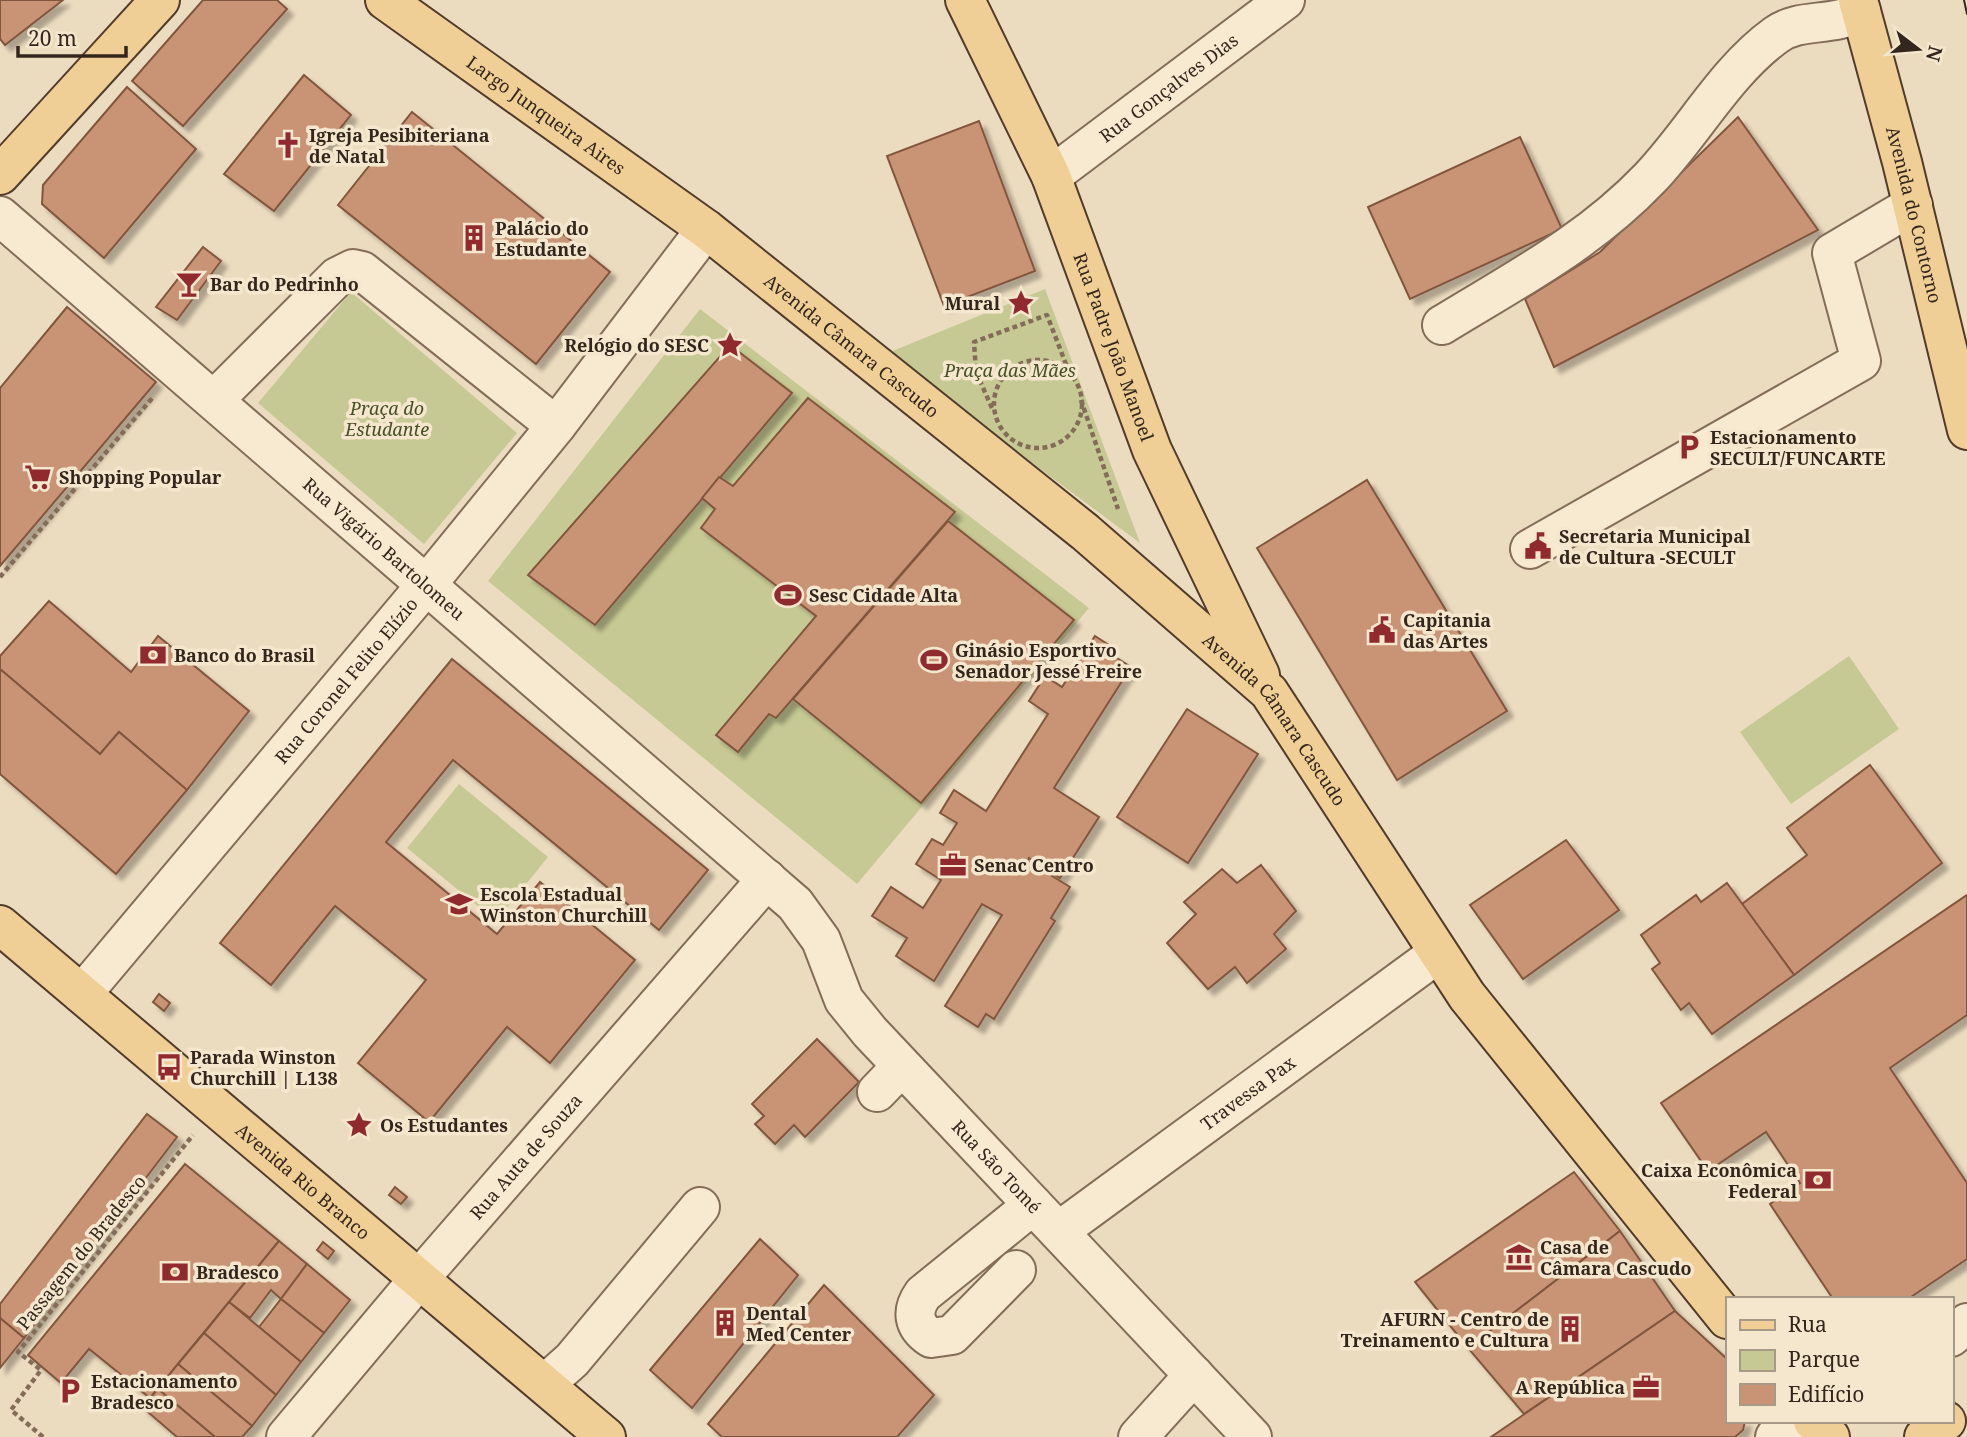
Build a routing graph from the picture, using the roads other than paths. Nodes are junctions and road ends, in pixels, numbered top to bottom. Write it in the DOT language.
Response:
graph roads {
  1 [pos="160,0"];
  2 [pos="386,0"];
  3 [pos="965,0"];
  4 [pos="1285,0"];
  5 [pos="1860,5"];
  6 [pos="1798,11"];
  7 [pos="0,175"];
  8 [pos="1051,176"];
  9 [pos="1913,205"];
  10 [pos="0,216"];
  11 [pos="706,229"];
  12 [pos="1442,325"];
  13 [pos="214,400"];
  14 [pos="556,425"];
  15 [pos="1967,430"];
  16 [pos="1530,549"];
  17 [pos="427,584"];
  18 [pos="1269,692"];
  19 [pos="767,879"];
  20 [pos="0,925"];
  21 [pos="1437,954"];
  22 [pos="82,994"];
  23 [pos="701,1207"];
  24 [pos="1046,1218"];
  25 [pos="1016,1270"];
  26 [pos="418,1280"];
  27 [pos="1726,1318"];
  28 [pos="1967,1323"];
  29 [pos="1953,1335"];
  30 [pos="1194,1375"];
  31 [pos="545,1384"];
  32 [pos="1791,1423"];
  33 [pos="1815,1423"];
  34 [pos="1943,1423"];
  35 [pos="286,1437"];
  36 [pos="606,1437"];
  37 [pos="1138,1437"];
  38 [pos="1252,1437"];
  39 [pos="1776,1437"];
  40 [pos="1830,1437"];
  41 [pos="1924,1437"];
  1 -- 7 [label="main road"];
  2 -- 11 [label="main road, Largo Junqueira Aires"];
  3 -- 8 [label="main road, Rua Padre João Manoel"];
  4 -- 8 [label="street, Rua Gonçalves Dias"];
  5 -- 6 [label="street"];
  5 -- 9 [label="main road, Avenida do Contorno"];
  6 -- 12 [label="street"];
  8 -- 18 [label="main road, Rua Padre João Manoel"];
  9 -- 15 [label="main road, Avenida do Contorno"];
  9 -- 16 [label="street"];
  10 -- 13 [label="street, Rua Vigário Bartolomeu"];
  11 -- 14 [label="street, Rua Coronel Felito Elízio"];
  11 -- 18 [label="main road, Avenida Câmara Cascudo"];
  13 -- 14 [label="street"];
  13 -- 17 [label="street, Rua Vigário Bartolomeu"];
  14 -- 17 [label="street, Rua Coronel Felito Elízio"];
  17 -- 19 [label="street, Rua Vigário Bartolomeu"];
  17 -- 22 [label="street, Rua Coronel Felito Elízio"];
  18 -- 21 [label="main road, Avenida Câmara Cascudo"];
  19 -- 24 [label="street, Rua São Tomé"];
  19 -- 26 [label="street, Rua Auta de Souza"];
  20 -- 22 [label="main road, Avenida Rio Branco"];
  21 -- 24 [label="street, Travessa Pax"];
  21 -- 27 [label="main road, Avenida Câmara Cascudo"];
  22 -- 26 [label="main road, Avenida Rio Branco"];
  23 -- 31 [label="street"];
  24 -- 25 [label="street, Travessa Pax"];
  24 -- 30 [label="street, Rua São Tomé"];
  26 -- 31 [label="main road, Avenida Rio Branco"];
  26 -- 35 [label="street, Rua Auta de Souza"];
  28 -- 29 [label="street"];
  30 -- 37 [label="street"];
  30 -- 38 [label="street, Rua São Tomé"];
  31 -- 36 [label="main road, Avenida Rio Branco"];
  32 -- 39 [label="street"];
  33 -- 40 [label="main road"];
  34 -- 41 [label="main road"];
}
